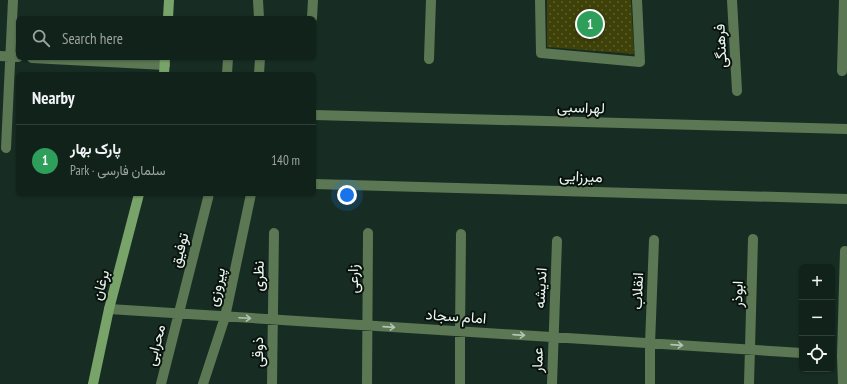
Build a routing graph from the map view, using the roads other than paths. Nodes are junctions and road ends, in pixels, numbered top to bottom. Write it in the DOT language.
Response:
graph roads {
  1 [pos="13,0"];
  2 [pos="169,0"];
  3 [pos="258,0"];
  4 [pos="313,0"];
  5 [pos="431,0"];
  6 [pos="540,0"];
  7 [pos="637,0"];
  8 [pos="732,0"];
  9 [pos="844,0"];
  10 [pos="168,16"];
  11 [pos="259,16"];
  12 [pos="312,16"];
  13 [pos="9,57"];
  14 [pos="429,59"];
  15 [pos="65,60"];
  16 [pos="228,60"];
  17 [pos="260,60"];
  18 [pos="165,66"];
  19 [pos="842,71"];
  20 [pos="227,72"];
  21 [pos="259,72"];
  22 [pos="737,91"];
  23 [pos="316,115"];
  24 [pos="847,129"];
  25 [pos="6,148"];
  26 [pos="316,184"];
  27 [pos="138,196"];
  28 [pos="208,196"];
  29 [pos="251,196"];
  30 [pos="847,199"];
  31 [pos="274,233"];
  32 [pos="368,233"];
  33 [pos="462,234"];
  34 [pos="753,239"];
  35 [pos="654,240"];
  36 [pos="557,241"];
  37 [pos="845,251"];
  38 [pos="109,309"];
  39 [pos="178,314"];
  40 [pos="224,317"];
  41 [pos="272,320"];
  42 [pos="367,326"];
  43 [pos="460,332"];
  44 [pos="553,337"];
  45 [pos="650,344"];
  46 [pos="750,350"];
  47 [pos="799,353"];
  48 [pos="840,356"];
  49 [pos="92,384"];
  50 [pos="161,384"];
  51 [pos="203,384"];
  52 [pos="272,384"];
  53 [pos="367,384"];
  54 [pos="460,384"];
  55 [pos="552,384"];
  56 [pos="650,384"];
  57 [pos="749,384"];
  58 [pos="843,384"];
  1 -- 13 [label="street"];
  2 -- 10 [label="main road"];
  3 -- 11 [label="street"];
  4 -- 12 [label="street"];
  5 -- 14 [label="street"];
  6 -- 7 [label="street"];
  8 -- 22 [label="street, فرهنگی"];
  9 -- 19 [label="street"];
  13 -- 25 [label="street"];
  15 -- 18 [label="street"];
  16 -- 20 [label="street"];
  17 -- 21 [label="street"];
  23 -- 24 [label="street, لهراسبی"];
  26 -- 30 [label="street, میرزایی"];
  27 -- 38 [label="main road, برغان"];
  28 -- 39 [label="street, توفیق"];
  29 -- 40 [label="street, پیروزی"];
  31 -- 41 [label="street, نظری"];
  32 -- 42 [label="street, زارعی"];
  33 -- 43 [label="street"];
  34 -- 46 [label="street, ابوذر"];
  35 -- 45 [label="street, انقلاب"];
  36 -- 44 [label="street, اندیشه"];
  37 -- 48 [label="street"];
  38 -- 39 [label="street, امام سجاد"];
  38 -- 49 [label="main road, برغان"];
  39 -- 40 [label="street, امام سجاد"];
  39 -- 50 [label="street, محرابی"];
  40 -- 41 [label="street, امام سجاد, one-way"];
  40 -- 51 [label="street, پیروزی"];
  41 -- 42 [label="street, امام سجاد"];
  41 -- 52 [label="street, ذوقی"];
  42 -- 43 [label="street, امام سجاد, one-way"];
  42 -- 53 [label="street, زارعی"];
  43 -- 44 [label="street, امام سجاد, one-way"];
  43 -- 54 [label="street"];
  44 -- 45 [label="street, امام سجاد"];
  44 -- 55 [label="street, عمار"];
  45 -- 46 [label="street, امام سجاد, one-way"];
  45 -- 56 [label="street, انقلاب"];
  46 -- 47 [label="street, امام سجاد"];
  46 -- 57 [label="street, ابوذر"];
  48 -- 58 [label="street"];
}
